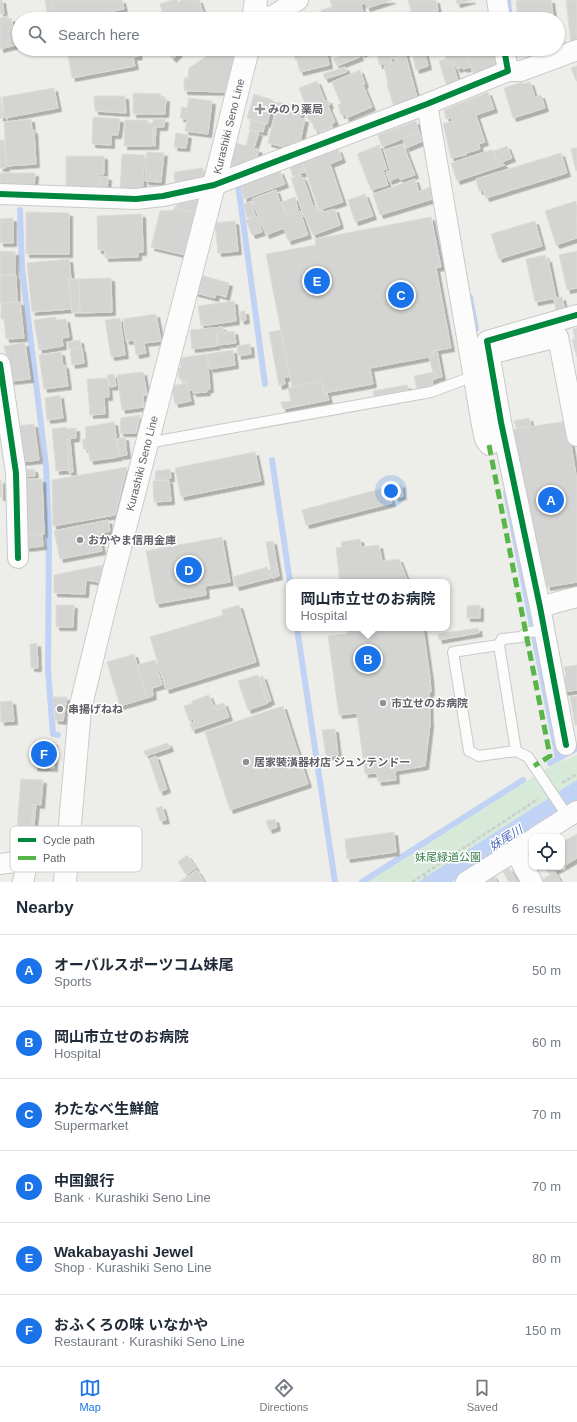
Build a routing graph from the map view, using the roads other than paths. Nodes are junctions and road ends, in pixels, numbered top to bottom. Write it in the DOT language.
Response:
graph roads {
  1 [pos="298,0"];
  2 [pos="497,0"];
  3 [pos="279,12"];
  4 [pos="499,12"];
  5 [pos="577,50"];
  6 [pos="565,54"];
  7 [pos="246,56"];
  8 [pos="505,56"];
  9 [pos="561,56"];
  10 [pos="508,70"];
  11 [pos="427,104"];
  12 [pos="214,185"];
  13 [pos="0,194"];
  14 [pos="577,315"];
  15 [pos="478,355"];
  16 [pos="1,373"];
  17 [pos="492,423"];
  18 [pos="577,436"];
  19 [pos="147,443"];
  20 [pos="489,445"];
  21 [pos="18,558"];
  22 [pos="577,597"];
  23 [pos="540,607"];
  24 [pos="537,631"];
  25 [pos="499,645"];
  26 [pos="566,745"];
  27 [pos="516,751"];
  28 [pos="569,812"];
  29 [pos="70,826"];
  30 [pos="540,834"];
  31 [pos="529,842"];
  32 [pos="515,851"];
  33 [pos="10,863"];
  34 [pos="0,864"];
  35 [pos="25,872"];
  36 [pos="66,872"];
  37 [pos="23,882"];
  38 [pos="65,882"];
  39 [pos="466,882"];
  40 [pos="532,882"];
  1 -- 3 [label="street"];
  2 -- 4 [label="street"];
  5 -- 6 [label="street"];
  7 -- 12 [label="main road, Kurashiki Seno Line"];
  8 -- 10 [label="street"];
  9 -- 10 [label="street"];
  10 -- 11 [label="street"];
  11 -- 12 [label="street"];
  11 -- 15 [label="street"];
  12 -- 13 [label="street"];
  12 -- 19 [label="main road, Kurashiki Seno Line"];
  14 -- 15 [label="street"];
  15 -- 17 [label="street"];
  15 -- 17 [label="street"];
  15 -- 18 [label="street"];
  15 -- 19 [label="lane"];
  16 -- 21 [label="street"];
  17 -- 20 [label="street"];
  17 -- 23 [label="street"];
  19 -- 29 [label="main road, Kurashiki Seno Line"];
  22 -- 23 [label="street"];
  23 -- 24 [label="street"];
  24 -- 25 [label="lane"];
  24 -- 26 [label="street"];
  25 -- 27 [label="lane"];
  25 -- 27 [label="lane"];
  27 -- 28 [label="lane"];
  28 -- 30 [label="street"];
  31 -- 32 [label="street"];
  32 -- 39 [label="street"];
  32 -- 40 [label="street"];
  33 -- 34 [label="street"];
  35 -- 37 [label="street"];
  36 -- 38 [label="main road, Kurashiki Seno Line"];
}
